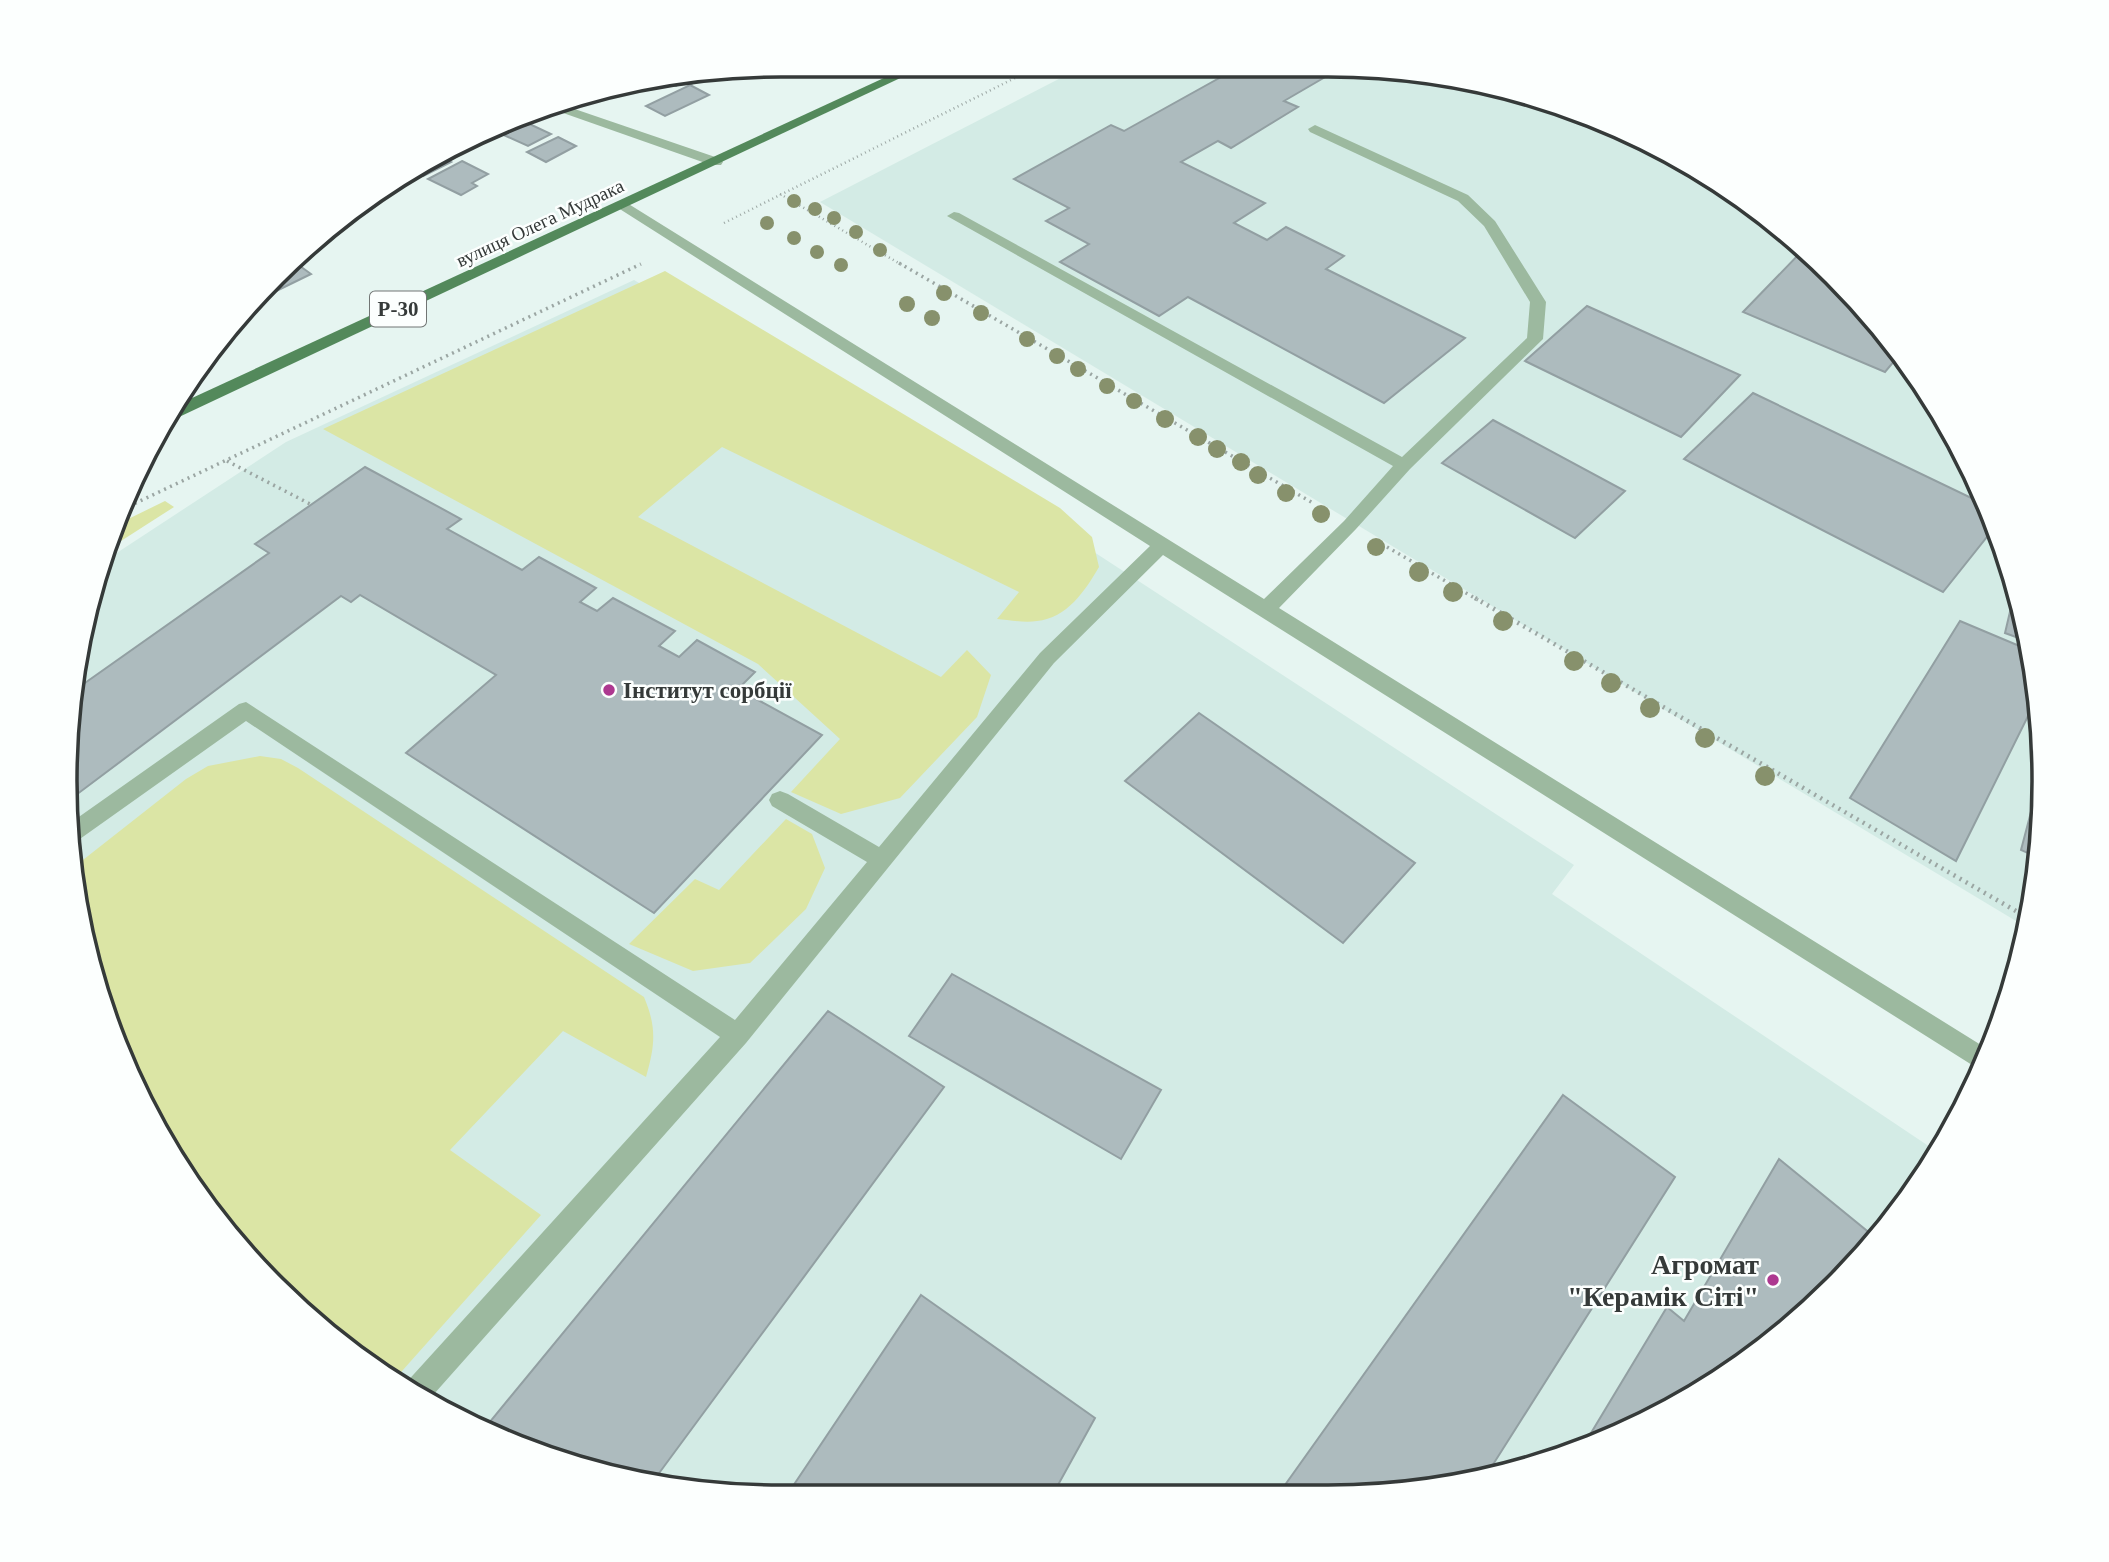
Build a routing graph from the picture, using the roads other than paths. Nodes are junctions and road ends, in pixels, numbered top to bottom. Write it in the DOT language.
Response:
graph roads {
  1 [pos="897,77"];
  2 [pos="567,110"];
  3 [pos="1315,129"];
  4 [pos="716,162"];
  5 [pos="622,206"];
  6 [pos="954,216"];
  7 [pos="185,408"];
  8 [pos="1404,465"];
  9 [pos="1161,546"];
  10 [pos="1265,610"];
  11 [pos="780,800"];
  12 [pos="79,828"];
  13 [pos="881,859"];
  14 [pos="738,1035"];
  15 [pos="1976,1055"];
  16 [pos="422,1386"];
  1 -- 4 [label="main road, вулиця Олега Мудрака / Р-30"];
  2 -- 4 [label="street"];
  3 -- 8 [label="street"];
  4 -- 5 [label="main road, вулиця Олега Мудрака / Р-30"];
  5 -- 7 [label="main road, вулиця Олега Мудрака / Р-30"];
  5 -- 9 [label="street"];
  6 -- 8 [label="street"];
  8 -- 10 [label="street"];
  9 -- 10 [label="street"];
  9 -- 13 [label="street"];
  10 -- 15 [label="street"];
  11 -- 13 [label="street"];
  12 -- 14 [label="street"];
  13 -- 14 [label="street"];
  14 -- 16 [label="street"];
}
